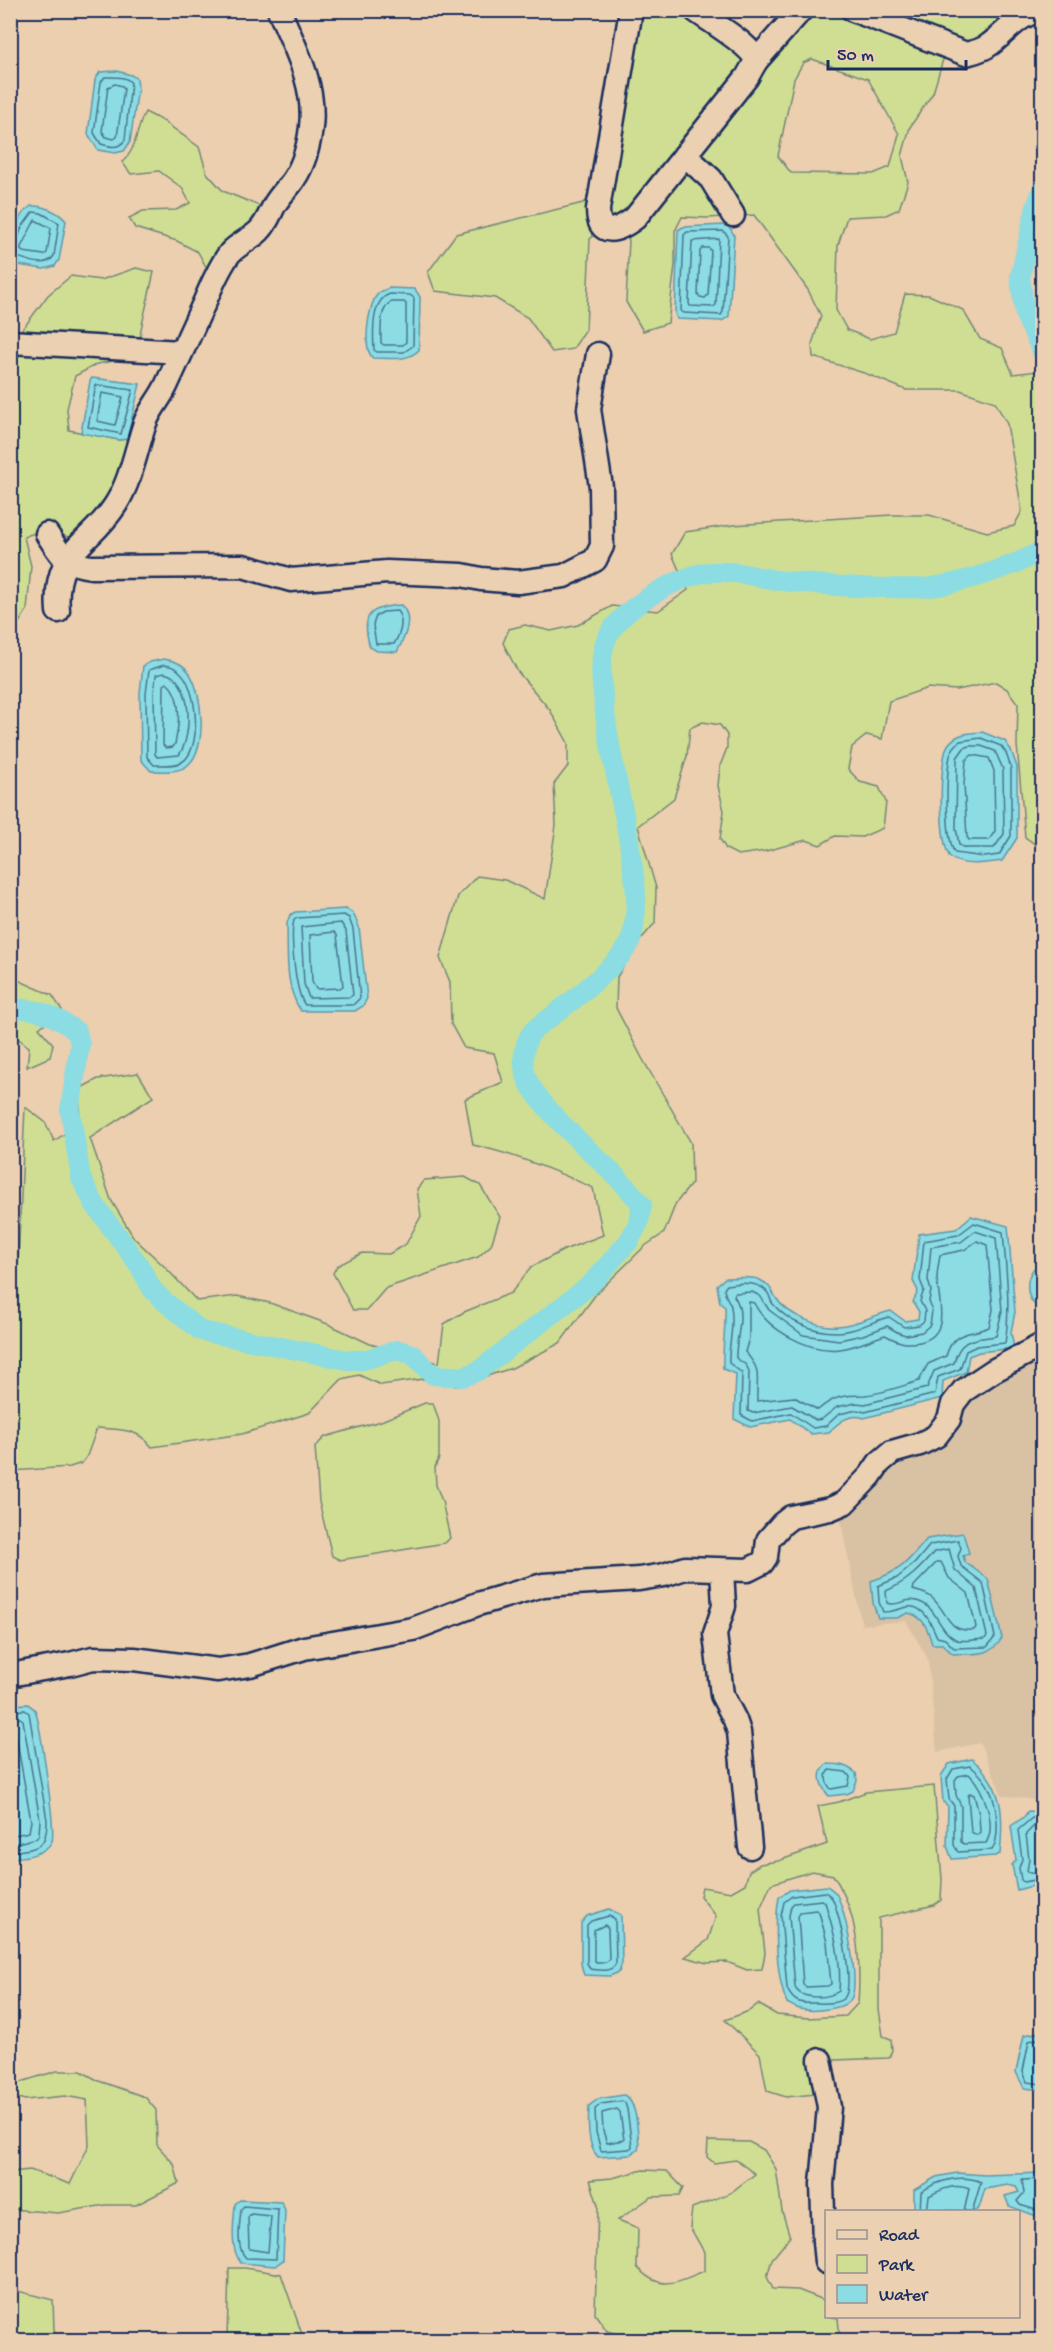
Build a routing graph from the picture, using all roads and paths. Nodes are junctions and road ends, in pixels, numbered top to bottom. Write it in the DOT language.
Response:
graph roads {
  1 [pos="279,10"];
  2 [pos="631,10"];
  3 [pos="695,10"];
  4 [pos="801,10"];
  5 [pos="853,10"];
  6 [pos="1042,11"];
  7 [pos="756,61"];
  8 [pos="685,155"];
  9 [pos="733,215"];
  10 [pos="10,342"];
  11 [pos="180,352"];
  12 [pos="598,354"];
  13 [pos="47,534"];
  14 [pos="67,561"];
  15 [pos="58,611"];
  16 [pos="1042,1345"];
  17 [pos="722,1570"];
  18 [pos="10,1675"];
  19 [pos="750,1847"];
  20 [pos="820,2060"];
  21 [pos="825,2252"];
  1 -- 11 [label="street"];
  2 -- 8 [label="street"];
  3 -- 7 [label="street"];
  4 -- 7 [label="street"];
  5 -- 6 [label="street"];
  7 -- 8 [label="street"];
  8 -- 9 [label="street"];
  10 -- 11 [label="street"];
  11 -- 14 [label="street"];
  12 -- 14 [label="street"];
  13 -- 14 [label="street"];
  14 -- 15 [label="street"];
  16 -- 17 [label="street"];
  17 -- 18 [label="street"];
  17 -- 19 [label="street"];
  20 -- 21 [label="street"];
}
